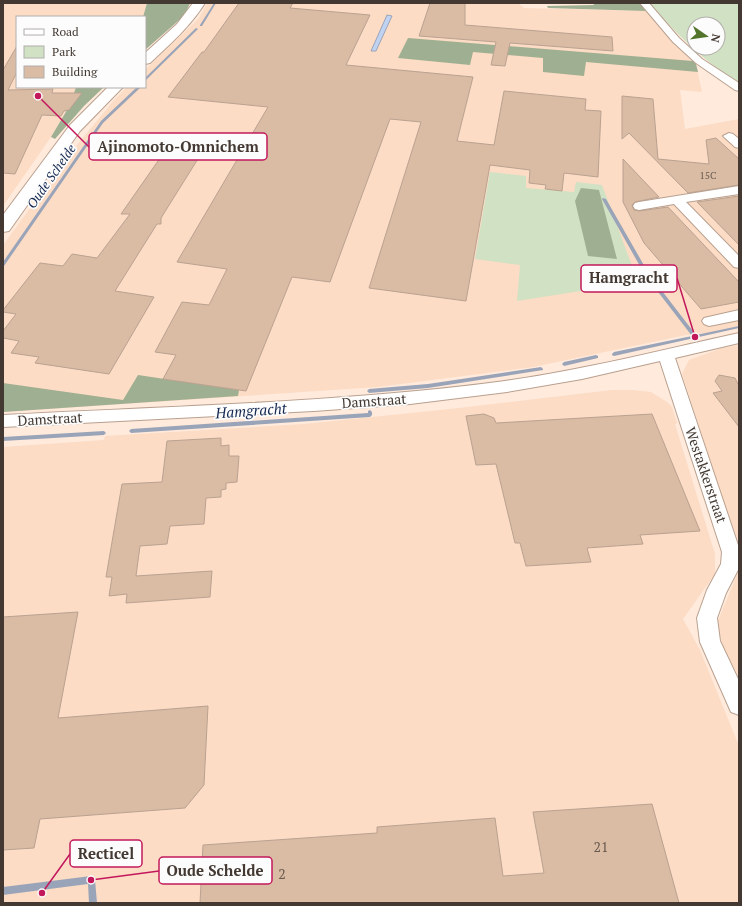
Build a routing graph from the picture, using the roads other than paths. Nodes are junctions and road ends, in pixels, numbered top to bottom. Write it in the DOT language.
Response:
graph roads {
  1 [pos="199,3"];
  2 [pos="644,3"];
  3 [pos="146,59"];
  4 [pos="115,88"];
  5 [pos="739,88"];
  6 [pos="728,136"];
  7 [pos="739,145"];
  8 [pos="739,190"];
  9 [pos="678,200"];
  10 [pos="639,206"];
  11 [pos="3,227"];
  12 [pos="739,264"];
  13 [pos="739,315"];
  14 [pos="709,321"];
  15 [pos="739,338"];
  16 [pos="666,355"];
  17 [pos="3,421"];
  18 [pos="739,704"];
  1 -- 3 [label="street"];
  2 -- 5 [label="street"];
  4 -- 11 [label="street"];
  6 -- 7 [label="street"];
  8 -- 9 [label="street"];
  9 -- 10 [label="street"];
  9 -- 12 [label="street"];
  13 -- 14 [label="street"];
  15 -- 16 [label="street, Damstraat"];
  16 -- 17 [label="street, Damstraat"];
  16 -- 18 [label="street, Westakkerstraat"];
}
